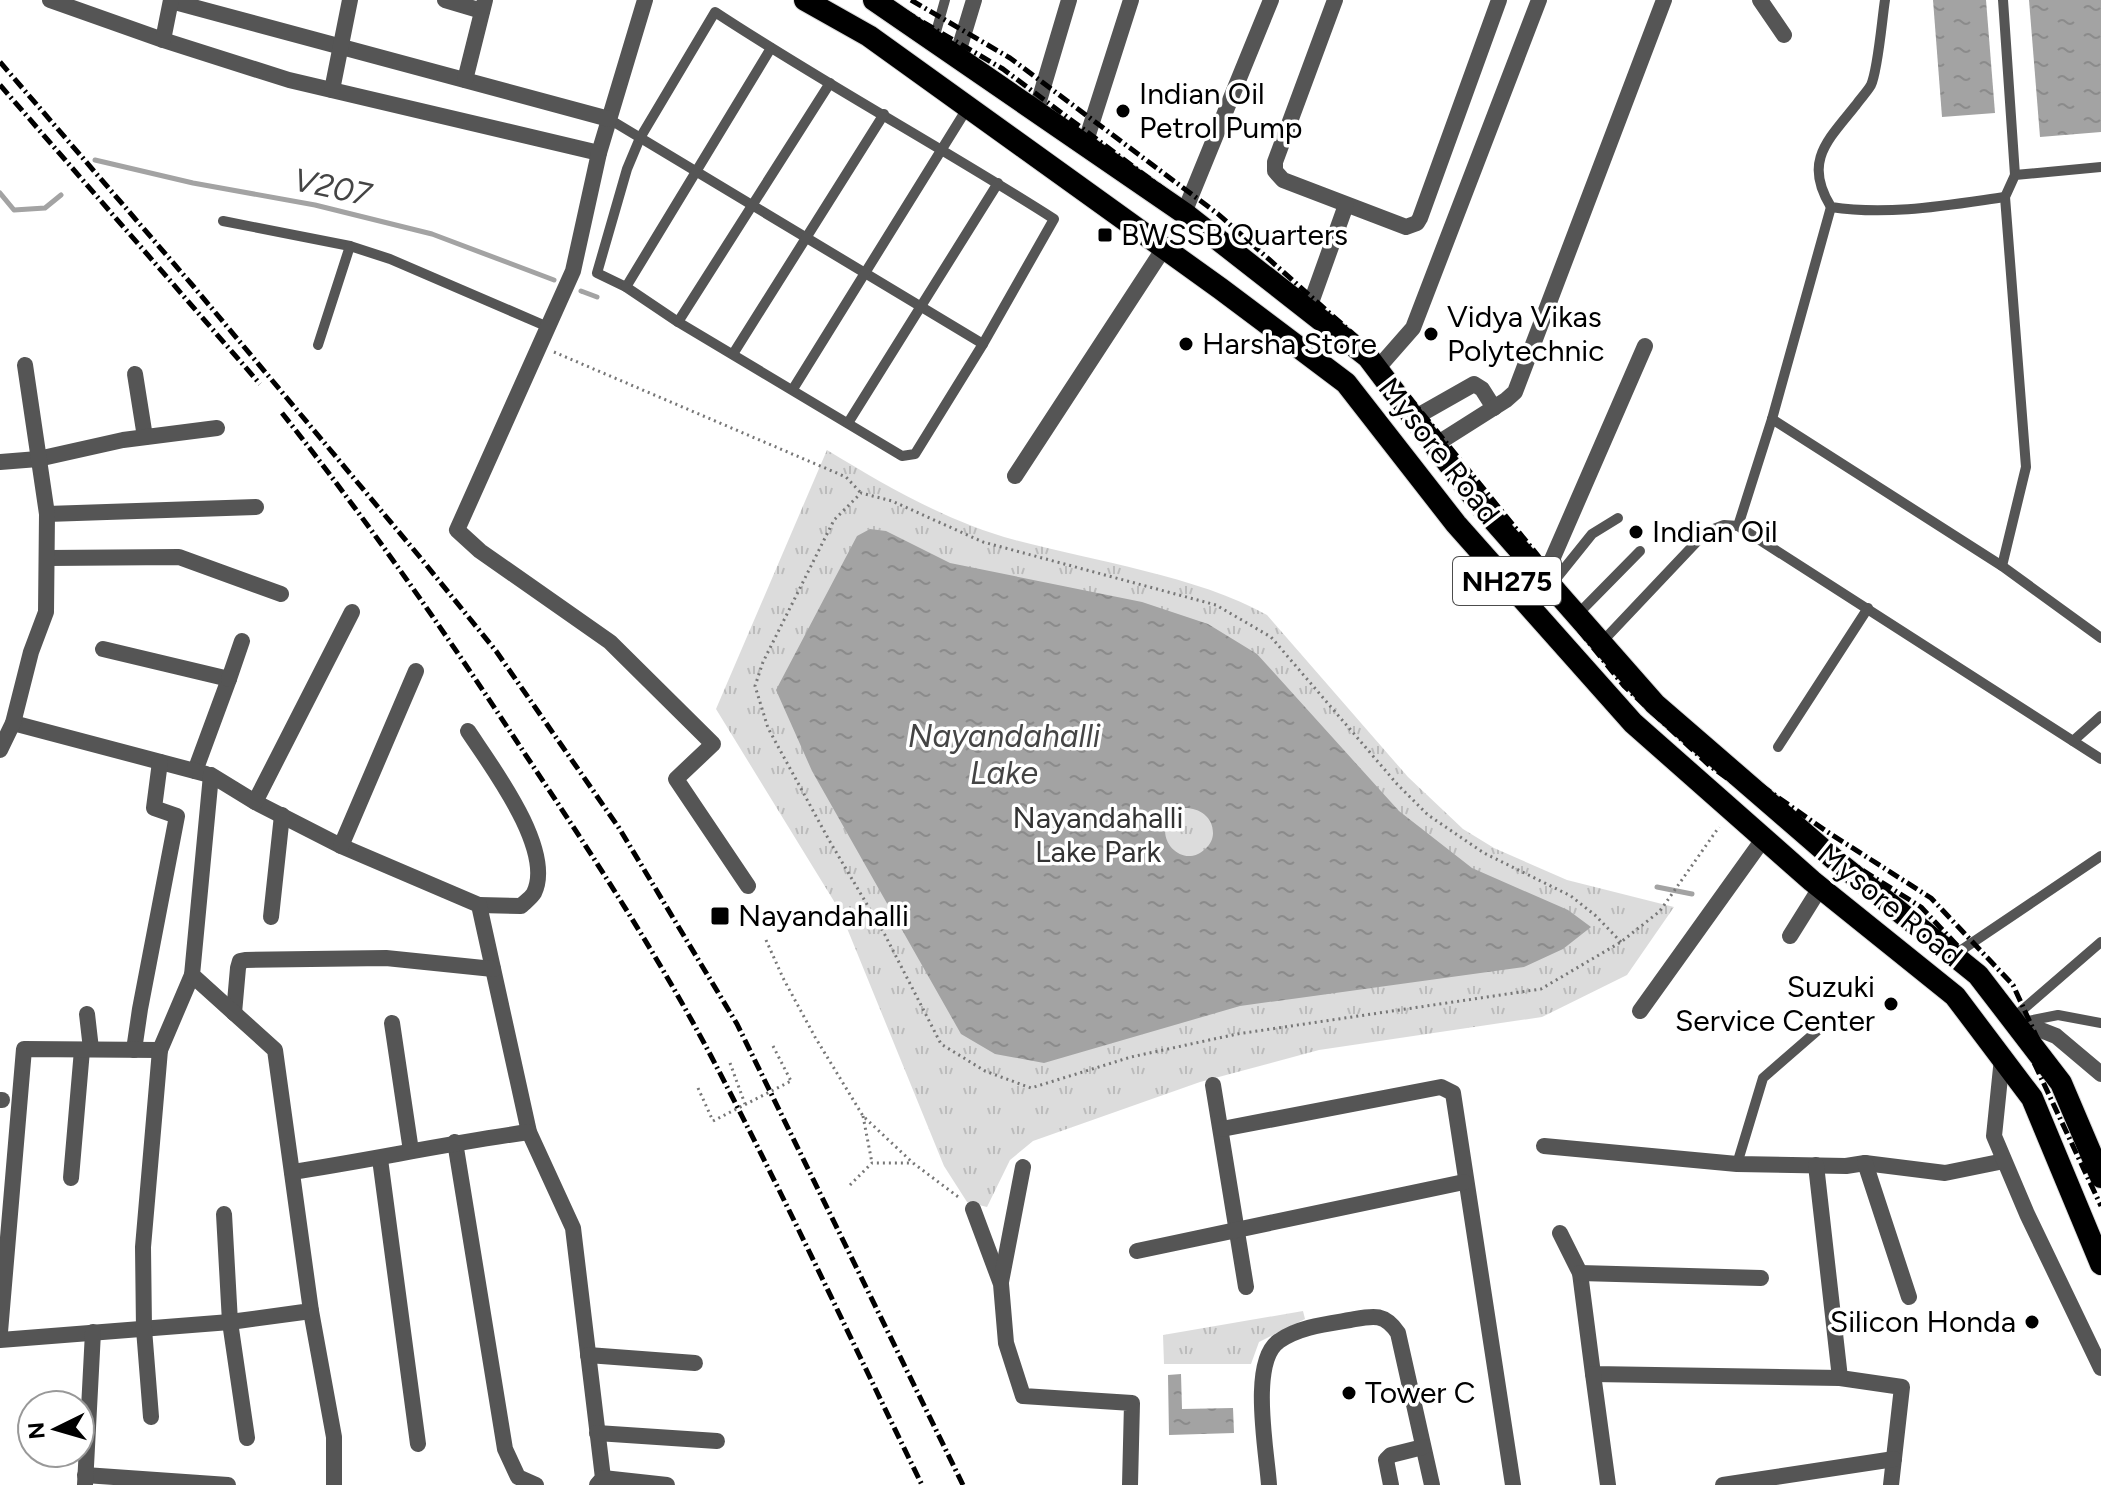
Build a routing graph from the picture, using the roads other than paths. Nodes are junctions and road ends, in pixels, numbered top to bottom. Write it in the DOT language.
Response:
graph roads {
  1 [pos="50,0"];
  2 [pos="350,0"];
  3 [pos="445,0"];
  4 [pos="645,0"];
  5 [pos="805,0"];
  6 [pos="874,0"];
  7 [pos="945,0"];
  8 [pos="974,0"];
  9 [pos="1069,0"];
  10 [pos="1131,0"];
  11 [pos="1271,0"];
  12 [pos="1335,0"];
  13 [pos="1499,0"];
  14 [pos="1539,0"];
  15 [pos="1664,0"];
  16 [pos="1760,0"];
  17 [pos="1885,0"];
  18 [pos="2003,0"];
  19 [pos="171,1"];
  20 [pos="484,5"];
  21 [pos="88,6"];
  22 [pos="1784,35"];
  23 [pos="934,39"];
  24 [pos="163,40"];
  25 [pos="341,47"];
  26 [pos="771,48"];
  27 [pos="957,56"];
  28 [pos="465,80"];
  29 [pos="830,83"];
  30 [pos="332,90"];
  31 [pos="968,107"];
  32 [pos="1036,111"];
  33 [pos="884,114"];
  34 [pos="609,119"];
  35 [pos="640,138"];
  36 [pos="1085,144"];
  37 [pos="943,149"];
  38 [pos="599,153"];
  39 [pos="2101,167"];
  40 [pos="695,171"];
  41 [pos="2015,175"];
  42 [pos="998,183"];
  43 [pos="2005,197"];
  44 [pos="752,205"];
  45 [pos="1346,205"];
  46 [pos="1831,207"];
  47 [pos="1184,213"];
  48 [pos="223,221"];
  49 [pos="806,237"];
  50 [pos="350,246"];
  51 [pos="1164,248"];
  52 [pos="864,273"];
  53 [pos="626,287"];
  54 [pos="920,306"];
  55 [pos="1308,311"];
  56 [pos="678,322"];
  57 [pos="548,327"];
  58 [pos="983,344"];
  59 [pos="318,345"];
  60 [pos="1645,346"];
  61 [pos="733,354"];
  62 [pos="25,365"];
  63 [pos="1377,369"];
  64 [pos="135,374"];
  65 [pos="793,389"];
  66 [pos="1494,408"];
  67 [pos="1414,418"];
  68 [pos="1772,419"];
  69 [pos="848,423"];
  70 [pos="217,428"];
  71 [pos="145,437"];
  72 [pos="1435,445"];
  73 [pos="38,459"];
  74 [pos="0,462"];
  75 [pos="1015,476"];
  76 [pos="256,507"];
  77 [pos="47,514"];
  78 [pos="1618,518"];
  79 [pos="1738,526"];
  80 [pos="1640,551"];
  81 [pos="48,558"];
  82 [pos="2002,566"];
  83 [pos="1547,581"];
  84 [pos="281,594"];
  85 [pos="1868,608"];
  86 [pos="352,612"];
  87 [pos="1577,615"];
  88 [pos="2101,638"];
  89 [pos="242,641"];
  90 [pos="1601,643"];
  91 [pos="103,649"];
  92 [pos="416,671"];
  93 [pos="229,679"];
  94 [pos="1655,704"];
  95 [pos="2101,716"];
  96 [pos="13,723"];
  97 [pos="1633,723"];
  98 [pos="468,731"];
  99 [pos="2073,741"];
  100 [pos="1778,747"];
  101 [pos="0,750"];
  102 [pos="2101,759"];
  103 [pos="160,762"];
  104 [pos="203,773"];
  105 [pos="255,802"];
  106 [pos="282,815"];
  107 [pos="1764,838"];
  108 [pos="341,846"];
  109 [pos="2101,856"];
  110 [pos="748,886"];
  111 [pos="1820,888"];
  112 [pos="479,905"];
  113 [pos="271,917"];
  114 [pos="1790,936"];
  115 [pos="2101,942"];
  116 [pos="1954,955"];
  117 [pos="493,969"];
  118 [pos="192,975"];
  119 [pos="1640,1011"];
  120 [pos="234,1013"];
  121 [pos="87,1014"];
  122 [pos="2017,1021"];
  123 [pos="392,1023"];
  124 [pos="2101,1023"];
  125 [pos="1817,1031"];
  126 [pos="86,1050"];
  127 [pos="134,1050"];
  128 [pos="160,1050"];
  129 [pos="2002,1058"];
  130 [pos="2101,1074"];
  131 [pos="1213,1085"];
  132 [pos="1222,1129"];
  133 [pos="529,1132"];
  134 [pos="455,1142"];
  135 [pos="1544,1146"];
  136 [pos="411,1151"];
  137 [pos="380,1159"];
  138 [pos="2004,1161"];
  139 [pos="1865,1163"];
  140 [pos="1737,1164"];
  141 [pos="1816,1165"];
  142 [pos="1023,1167"];
  143 [pos="292,1172"];
  144 [pos="2101,1177"];
  145 [pos="71,1178"];
  146 [pos="1464,1182"];
  147 [pos="973,1209"];
  148 [pos="224,1214"];
  149 [pos="1235,1229"];
  150 [pos="1560,1233"];
  151 [pos="1137,1251"];
  152 [pos="2101,1264"];
  153 [pos="1580,1273"];
  154 [pos="1761,1278"];
  155 [pos="1001,1284"];
  156 [pos="1246,1287"];
  157 [pos="1909,1297"];
  158 [pos="311,1311"];
  159 [pos="230,1322"];
  160 [pos="144,1329"];
  161 [pos="0,1332"];
  162 [pos="93,1332"];
  163 [pos="0,1340"];
  164 [pos="588,1355"];
  165 [pos="695,1363"];
  166 [pos="2101,1368"];
  167 [pos="1593,1374"];
  168 [pos="1840,1378"];
  169 [pos="151,1417"];
  170 [pos="597,1433"];
  171 [pos="247,1438"];
  172 [pos="717,1441"];
  173 [pos="418,1444"];
  174 [pos="1423,1447"];
  175 [pos="1894,1459"];
  176 [pos="85,1480"];
  177 [pos="600,1482"];
  178 [pos="640,1484"];
  179 [pos="228,1485"];
  180 [pos="334,1485"];
  181 [pos="536,1485"];
  182 [pos="667,1485"];
  183 [pos="1130,1485"];
  184 [pos="1269,1485"];
  185 [pos="1391,1485"];
  186 [pos="1432,1485"];
  187 [pos="1513,1485"];
  188 [pos="1608,1485"];
  189 [pos="1723,1485"];
  190 [pos="1891,1485"];
  1 -- 21 [label="street"];
  2 -- 25 [label="street"];
  3 -- 20 [label="street"];
  4 -- 34 [label="street"];
  5 -- 31 [label="highway, Mysore Road / NH275"];
  6 -- 23 [label="highway, Mysore Road"];
  7 -- 23 [label="lane"];
  8 -- 27 [label="street"];
  9 -- 32 [label="street"];
  10 -- 36 [label="street"];
  11 -- 47 [label="street"];
  12 -- 45 [label="street"];
  13 -- 45 [label="street"];
  14 -- 63 [label="street"];
  15 -- 66 [label="street"];
  16 -- 22 [label="street"];
  17 -- 46 [label="lane"];
  18 -- 41 [label="lane"];
  19 -- 24 [label="street"];
  19 -- 25 [label="street"];
  20 -- 28 [label="street"];
  21 -- 24 [label="street"];
  23 -- 27 [label="highway, Mysore Road"];
  24 -- 30 [label="street"];
  25 -- 28 [label="street"];
  25 -- 30 [label="street"];
  26 -- 29 [label="lane"];
  26 -- 35 [label="lane"];
  26 -- 40 [label="lane"];
  27 -- 32 [label="highway, Mysore Road"];
  28 -- 34 [label="street"];
  29 -- 33 [label="lane"];
  29 -- 44 [label="lane"];
  30 -- 38 [label="street"];
  31 -- 37 [label="lane"];
  31 -- 51 [label="highway, Mysore Road / NH275"];
  32 -- 36 [label="highway, Mysore Road"];
  33 -- 37 [label="lane"];
  33 -- 49 [label="lane"];
  34 -- 35 [label="lane"];
  34 -- 38 [label="street"];
  35 -- 40 [label="lane"];
  35 -- 53 [label="lane"];
  36 -- 47 [label="highway, Mysore Road"];
  37 -- 42 [label="lane"];
  37 -- 52 [label="lane"];
  38 -- 57 [label="street"];
  39 -- 41 [label="lane"];
  40 -- 44 [label="lane"];
  40 -- 53 [label="lane"];
  41 -- 43 [label="lane"];
  42 -- 54 [label="lane"];
  42 -- 58 [label="lane"];
  43 -- 46 [label="lane"];
  43 -- 82 [label="lane"];
  44 -- 49 [label="lane"];
  44 -- 56 [label="lane"];
  45 -- 55 [label="street"];
  46 -- 68 [label="lane"];
  47 -- 55 [label="highway, Mysore Road"];
  48 -- 50 [label="lane"];
  49 -- 52 [label="lane"];
  49 -- 61 [label="lane"];
  50 -- 57 [label="lane"];
  50 -- 59 [label="lane"];
  51 -- 75 [label="street"];
  51 -- 97 [label="highway, Mysore Road / NH275"];
  52 -- 54 [label="lane"];
  52 -- 65 [label="lane"];
  53 -- 56 [label="lane"];
  54 -- 58 [label="lane"];
  54 -- 69 [label="lane"];
  55 -- 63 [label="highway, Mysore Road"];
  56 -- 61 [label="lane"];
  57 -- 110 [label="street"];
  58 -- 69 [label="lane"];
  60 -- 83 [label="street"];
  61 -- 65 [label="lane"];
  62 -- 73 [label="street"];
  63 -- 67 [label="highway, Mysore Road"];
  64 -- 71 [label="street"];
  65 -- 69 [label="lane"];
  66 -- 67 [label="street"];
  66 -- 72 [label="street"];
  67 -- 72 [label="highway, Mysore Road"];
  68 -- 79 [label="lane"];
  68 -- 82 [label="lane"];
  70 -- 71 [label="street"];
  71 -- 73 [label="street"];
  72 -- 83 [label="highway, Mysore Road"];
  73 -- 74 [label="street"];
  73 -- 77 [label="street"];
  76 -- 77 [label="street"];
  77 -- 81 [label="street"];
  78 -- 83 [label="lane"];
  79 -- 85 [label="lane"];
  79 -- 90 [label="lane"];
  80 -- 87 [label="lane"];
  81 -- 84 [label="street"];
  81 -- 96 [label="street"];
  82 -- 88 [label="lane"];
  83 -- 87 [label="highway, Mysore Road"];
  85 -- 99 [label="lane"];
  85 -- 100 [label="lane"];
  86 -- 105 [label="street"];
  87 -- 90 [label="highway, Mysore Road"];
  89 -- 93 [label="street"];
  90 -- 94 [label="highway, Mysore Road"];
  91 -- 93 [label="street"];
  92 -- 108 [label="street"];
  93 -- 104 [label="street"];
  94 -- 97 [label="highway"];
  94 -- 116 [label="highway, Mysore Road"];
  95 -- 99 [label="lane"];
  96 -- 101 [label="street"];
  96 -- 103 [label="street"];
  97 -- 107 [label="highway, Mysore Road / NH275"];
  98 -- 112 [label="street"];
  99 -- 102 [label="lane"];
  103 -- 104 [label="street"];
  103 -- 127 [label="street"];
  104 -- 105 [label="street"];
  104 -- 118 [label="street"];
  105 -- 106 [label="street"];
  106 -- 108 [label="street"];
  106 -- 113 [label="street"];
  107 -- 111 [label="highway, Mysore Road / NH275"];
  107 -- 119 [label="street"];
  108 -- 112 [label="street"];
  109 -- 116 [label="lane"];
  111 -- 114 [label="street"];
  111 -- 129 [label="highway, Mysore Road / NH275"];
  112 -- 117 [label="street"];
  115 -- 122 [label="lane"];
  116 -- 122 [label="highway, Mysore Road"];
  117 -- 120 [label="street"];
  117 -- 133 [label="street"];
  118 -- 120 [label="street"];
  118 -- 128 [label="street"];
  120 -- 143 [label="street"];
  121 -- 126 [label="street"];
  122 -- 124 [label="lane"];
  122 -- 130 [label="street"];
  122 -- 144 [label="highway, Mysore Road"];
  123 -- 136 [label="street"];
  125 -- 140 [label="lane"];
  126 -- 127 [label="street"];
  126 -- 145 [label="street"];
  126 -- 161 [label="street"];
  127 -- 128 [label="street"];
  128 -- 160 [label="street"];
  129 -- 138 [label="street"];
  129 -- 152 [label="highway, Mysore Road / NH275"];
  131 -- 132 [label="street"];
  132 -- 146 [label="street"];
  132 -- 149 [label="street"];
  133 -- 134 [label="street"];
  133 -- 164 [label="street"];
  134 -- 136 [label="street"];
  134 -- 181 [label="street"];
  135 -- 140 [label="street"];
  136 -- 137 [label="street"];
  137 -- 143 [label="street"];
  137 -- 173 [label="street"];
  138 -- 139 [label="street"];
  138 -- 166 [label="street"];
  139 -- 141 [label="street"];
  139 -- 157 [label="street"];
  140 -- 141 [label="street"];
  141 -- 168 [label="street"];
  142 -- 155 [label="street"];
  143 -- 158 [label="street"];
  146 -- 149 [label="street"];
  146 -- 187 [label="street"];
  147 -- 155 [label="street"];
  148 -- 159 [label="street"];
  149 -- 151 [label="street"];
  149 -- 156 [label="street"];
  150 -- 153 [label="street"];
  153 -- 154 [label="street"];
  153 -- 167 [label="street"];
  155 -- 183 [label="street"];
  158 -- 159 [label="street"];
  158 -- 180 [label="street"];
  159 -- 160 [label="street"];
  159 -- 171 [label="street"];
  160 -- 162 [label="street"];
  160 -- 169 [label="street"];
  162 -- 163 [label="street"];
  162 -- 176 [label="street"];
  164 -- 165 [label="street"];
  164 -- 170 [label="street"];
  167 -- 168 [label="street"];
  167 -- 188 [label="street"];
  168 -- 175 [label="street"];
  170 -- 172 [label="street"];
  170 -- 177 [label="street"];
  174 -- 184 [label="street"];
  174 -- 185 [label="street"];
  174 -- 186 [label="street"];
  175 -- 189 [label="street"];
  175 -- 190 [label="street"];
  176 -- 179 [label="street"];
  177 -- 178 [label="street"];
  178 -- 182 [label="street"];
}
